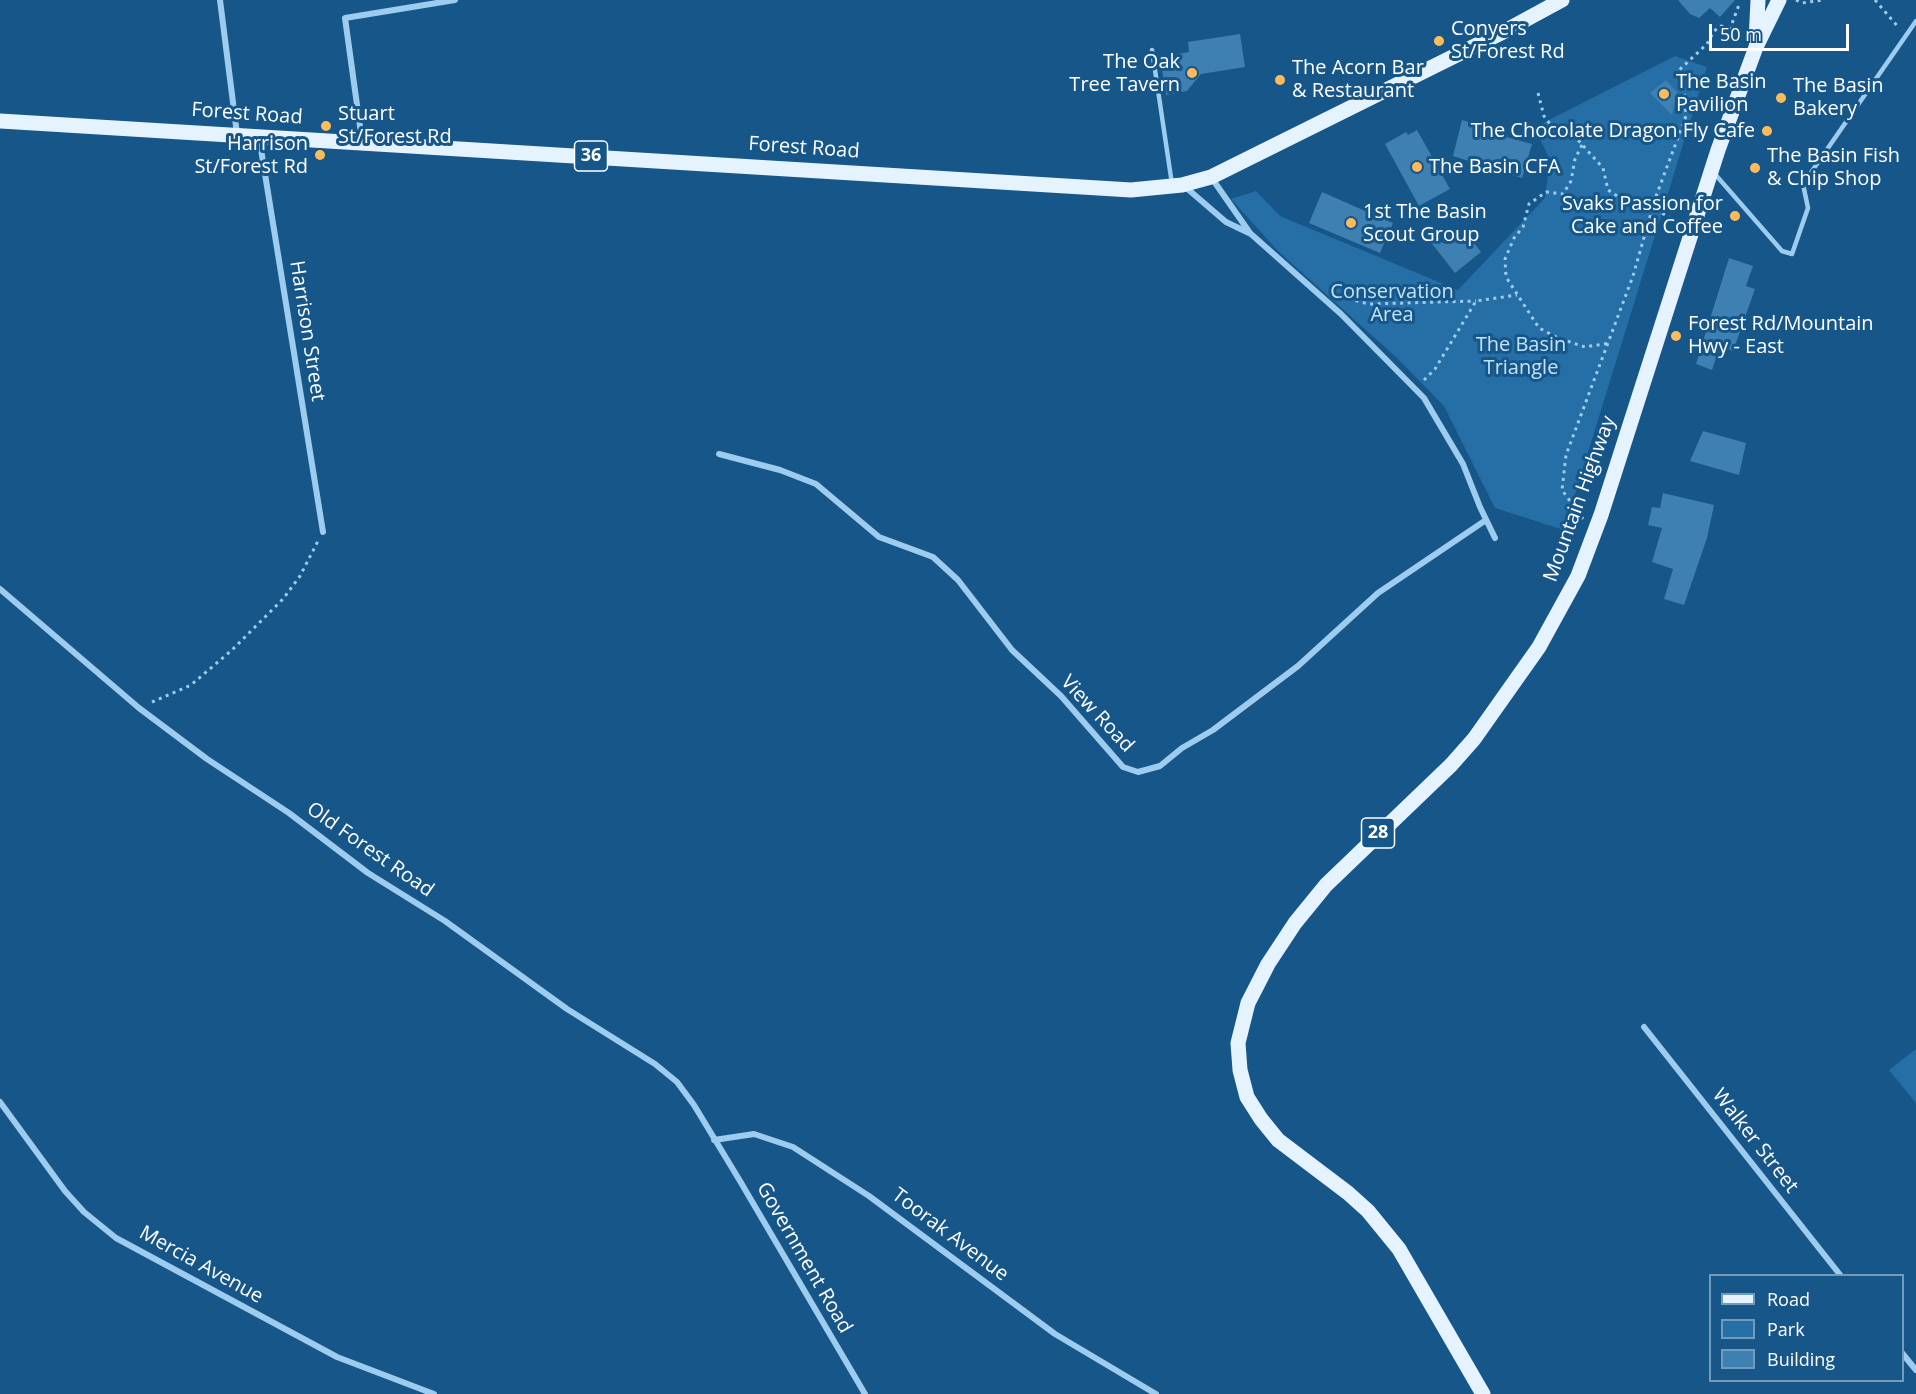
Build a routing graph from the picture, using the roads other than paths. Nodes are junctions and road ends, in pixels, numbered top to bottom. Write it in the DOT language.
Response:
graph roads {
  1 [pos="220,0"];
  2 [pos="455,0"];
  3 [pos="1562,0"];
  4 [pos="1758,0"];
  5 [pos="1779,0"];
  6 [pos="1540,5"];
  7 [pos="1916,21"];
  8 [pos="1756,47"];
  9 [pos="1152,50"];
  10 [pos="0,122"];
  11 [pos="237,134"];
  12 [pos="259,136"];
  13 [pos="362,142"];
  14 [pos="1712,171"];
  15 [pos="1211,177"];
  16 [pos="1178,186"];
  17 [pos="1251,234"];
  18 [pos="719,454"];
  19 [pos="1486,520"];
  20 [pos="323,532"];
  21 [pos="1496,538"];
  22 [pos="0,589"];
  23 [pos="1644,1027"];
  24 [pos="0,1102"];
  25 [pos="714,1140"];
  26 [pos="1840,1274"];
  27 [pos="1904,1355"];
  28 [pos="1916,1370"];
  29 [pos="434,1394"];
  30 [pos="864,1394"];
  31 [pos="1156,1394"];
  32 [pos="1483,1394"];
  1 -- 11 [label="street"];
  2 -- 13 [label="street"];
  3 -- 6 [label="main road, Forest Road / 36"];
  4 -- 8 [label="main road, Mountain Highway / 28"];
  5 -- 8 [label="main road, Mountain Highway / 28"];
  6 -- 15 [label="main road, Forest Road / 36"];
  7 -- 14 [label="lane"];
  8 -- 14 [label="main road, Mountain Highway / 28"];
  9 -- 16 [label="lane"];
  10 -- 11 [label="main road, Forest Road / 36"];
  11 -- 12 [label="main road, Forest Road / 36"];
  12 -- 13 [label="main road, Forest Road / 36"];
  12 -- 20 [label="street, Harrison Street"];
  13 -- 16 [label="main road, Forest Road / 36"];
  14 -- 32 [label="main road, Mountain Highway / 28"];
  15 -- 16 [label="main road, Forest Road / 36"];
  15 -- 17 [label="street"];
  16 -- 17 [label="street"];
  17 -- 19 [label="street"];
  18 -- 19 [label="street, View Road"];
  19 -- 21 [label="street"];
  22 -- 25 [label="street, Old Forest Road"];
  23 -- 26 [label="street, Walker Street"];
  24 -- 29 [label="street, Mercia Avenue"];
  25 -- 30 [label="street, Government Road"];
  25 -- 31 [label="street, Toorak Avenue"];
  27 -- 28 [label="street"];
}
